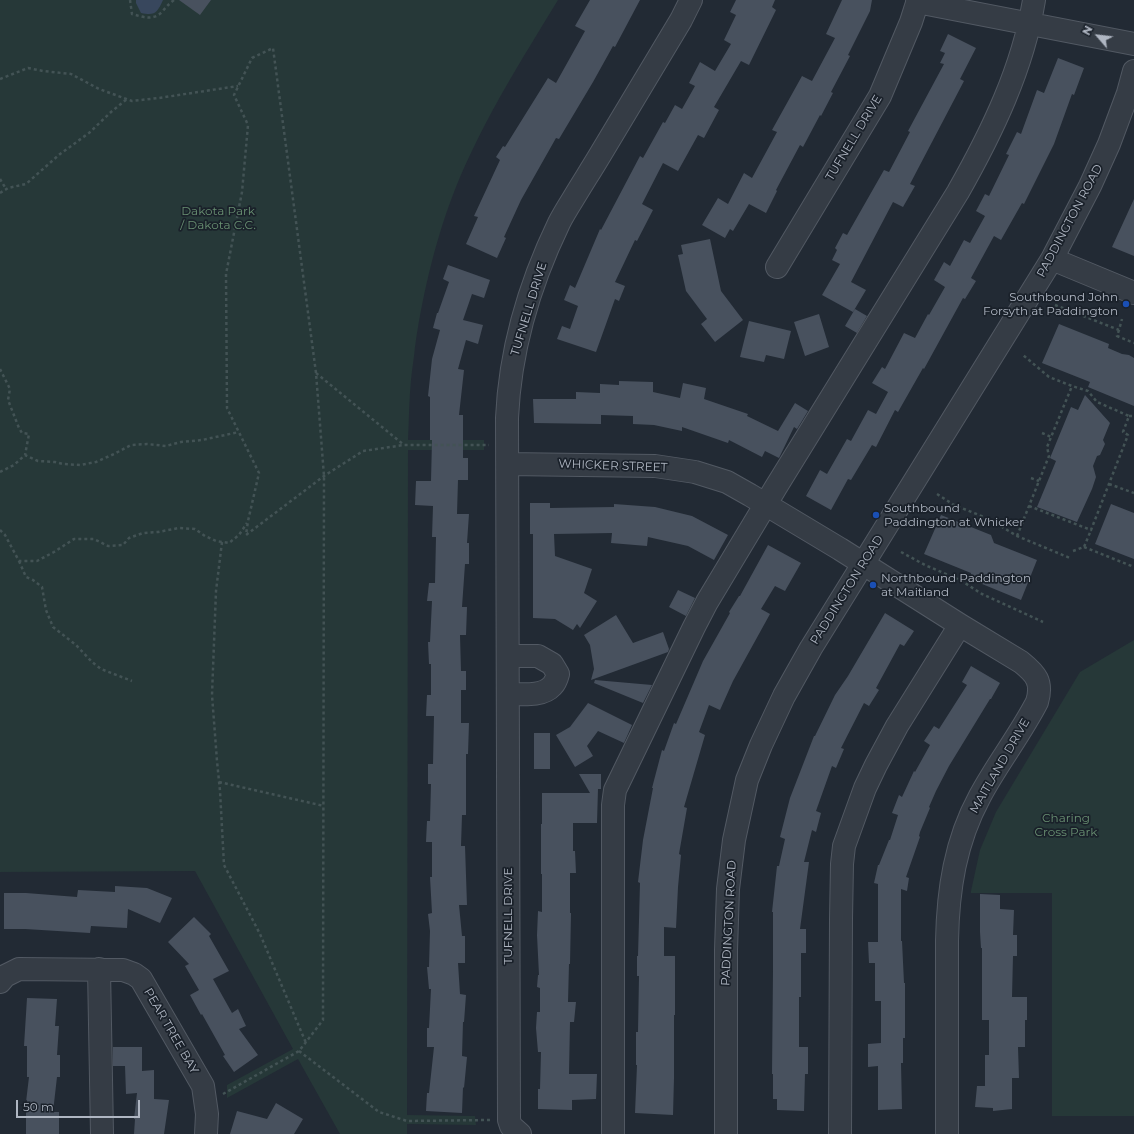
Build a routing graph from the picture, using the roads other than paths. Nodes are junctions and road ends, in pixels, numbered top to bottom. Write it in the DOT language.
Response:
graph roads {
  1 [pos="691,0"];
  2 [pos="1034,0"];
  3 [pos="918,1"];
  4 [pos="1029,24"];
  5 [pos="1134,44"];
  6 [pos="1134,72"];
  7 [pos="1052,259"];
  8 [pos="777,267"];
  9 [pos="1134,293"];
  10 [pos="508,464"];
  11 [pos="766,504"];
  12 [pos="863,564"];
  13 [pos="960,625"];
  14 [pos="508,656"];
  15 [pos="508,694"];
  16 [pos="99,969"];
  17 [pos="0,982"];
  18 [pos="514,1127"];
  19 [pos="102,1134"];
  20 [pos="206,1134"];
  21 [pos="613,1134"];
  22 [pos="726,1134"];
  23 [pos="840,1134"];
  24 [pos="947,1134"];
  1 -- 10 [label="street, TUFNELL DRIVE"];
  2 -- 4 [label="street"];
  3 -- 4 [label="street, TUFNELL DRIVE"];
  3 -- 8 [label="street, TUFNELL DRIVE"];
  4 -- 5 [label="street, TUFNELL DRIVE"];
  4 -- 11 [label="street"];
  6 -- 7 [label="street, PADDINGTON ROAD"];
  7 -- 9 [label="street"];
  7 -- 12 [label="street, PADDINGTON ROAD"];
  10 -- 11 [label="street, WHICKER STREET"];
  10 -- 14 [label="street, TUFNELL DRIVE"];
  11 -- 12 [label="street, WHICKER STREET"];
  11 -- 21 [label="street"];
  12 -- 13 [label="street, MAITLAND DRIVE"];
  12 -- 22 [label="street, PADDINGTON ROAD"];
  13 -- 23 [label="street"];
  13 -- 24 [label="street, MAITLAND DRIVE"];
  14 -- 15 [label="street, TUFNELL DRIVE"];
  14 -- 15 [label="street"];
  15 -- 18 [label="street, TUFNELL DRIVE"];
  16 -- 17 [label="street, PEAR TREE BAY"];
  16 -- 19 [label="street"];
  16 -- 20 [label="street, PEAR TREE BAY"];
}
